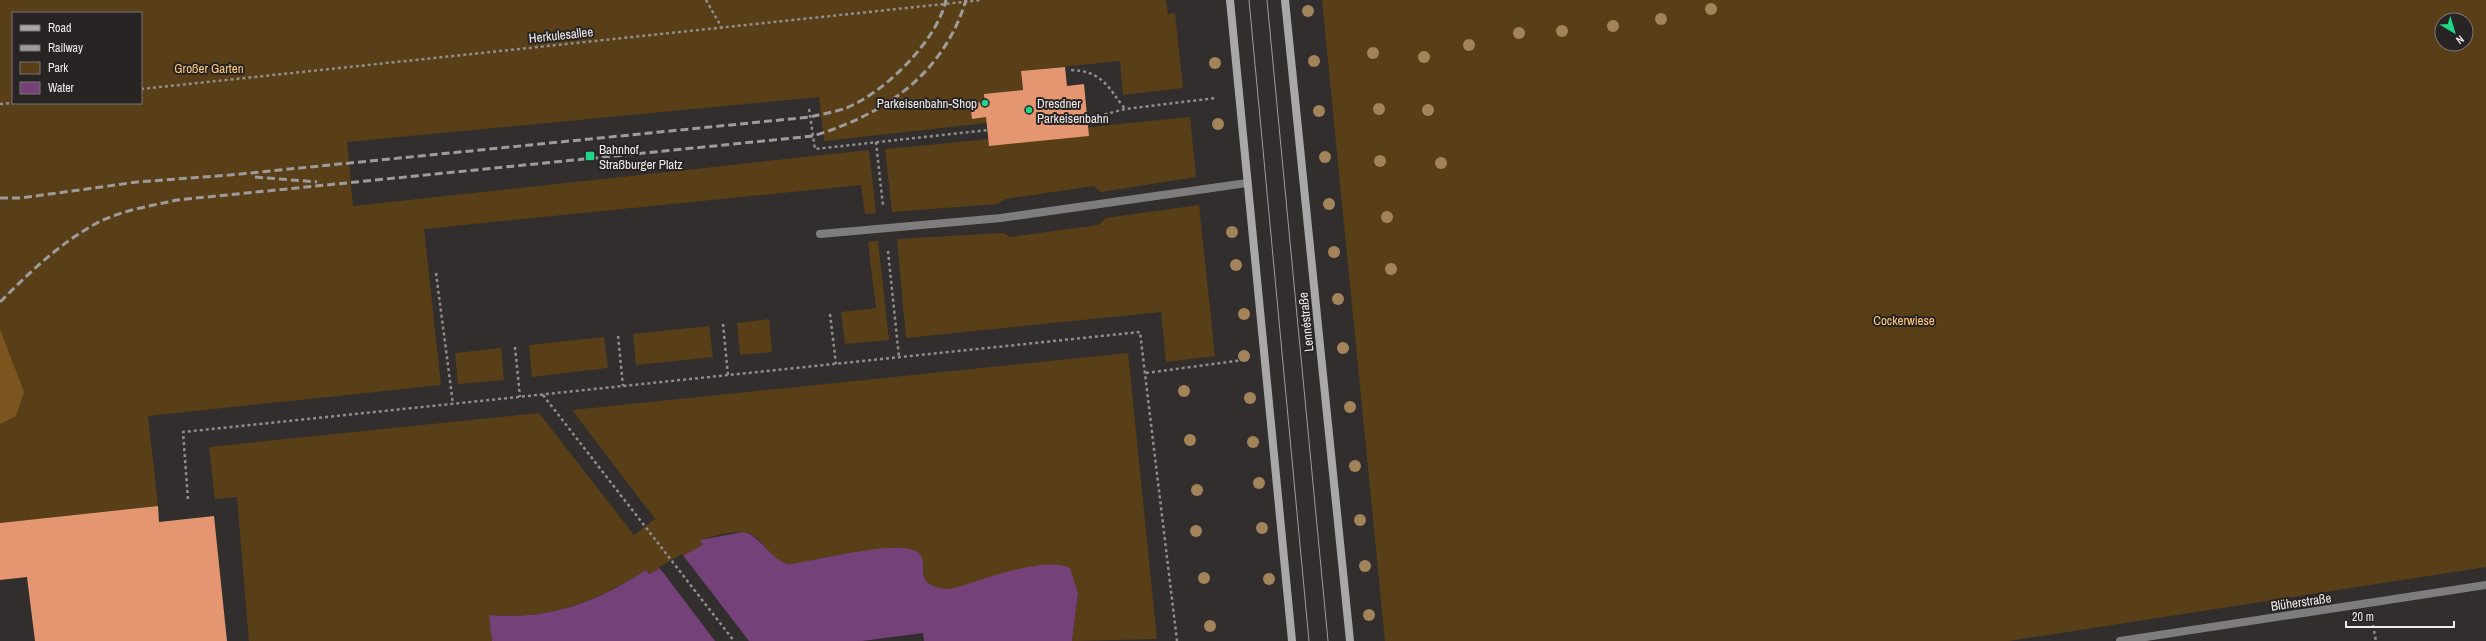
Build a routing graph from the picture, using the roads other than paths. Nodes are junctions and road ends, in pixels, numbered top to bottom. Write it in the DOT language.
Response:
graph roads {
  1 [pos="1230,0"];
  2 [pos="1285,0"];
  3 [pos="1247,183"];
  4 [pos="820,234"];
  5 [pos="2486,585"];
  6 [pos="1292,641"];
  7 [pos="1350,641"];
  8 [pos="2120,641"];
  1 -- 3 [label="main road"];
  2 -- 7 [label="main road, Lennéstraße"];
  3 -- 4 [label="street"];
  3 -- 6 [label="main road"];
  5 -- 8 [label="street, Blüherstraße"];
}
